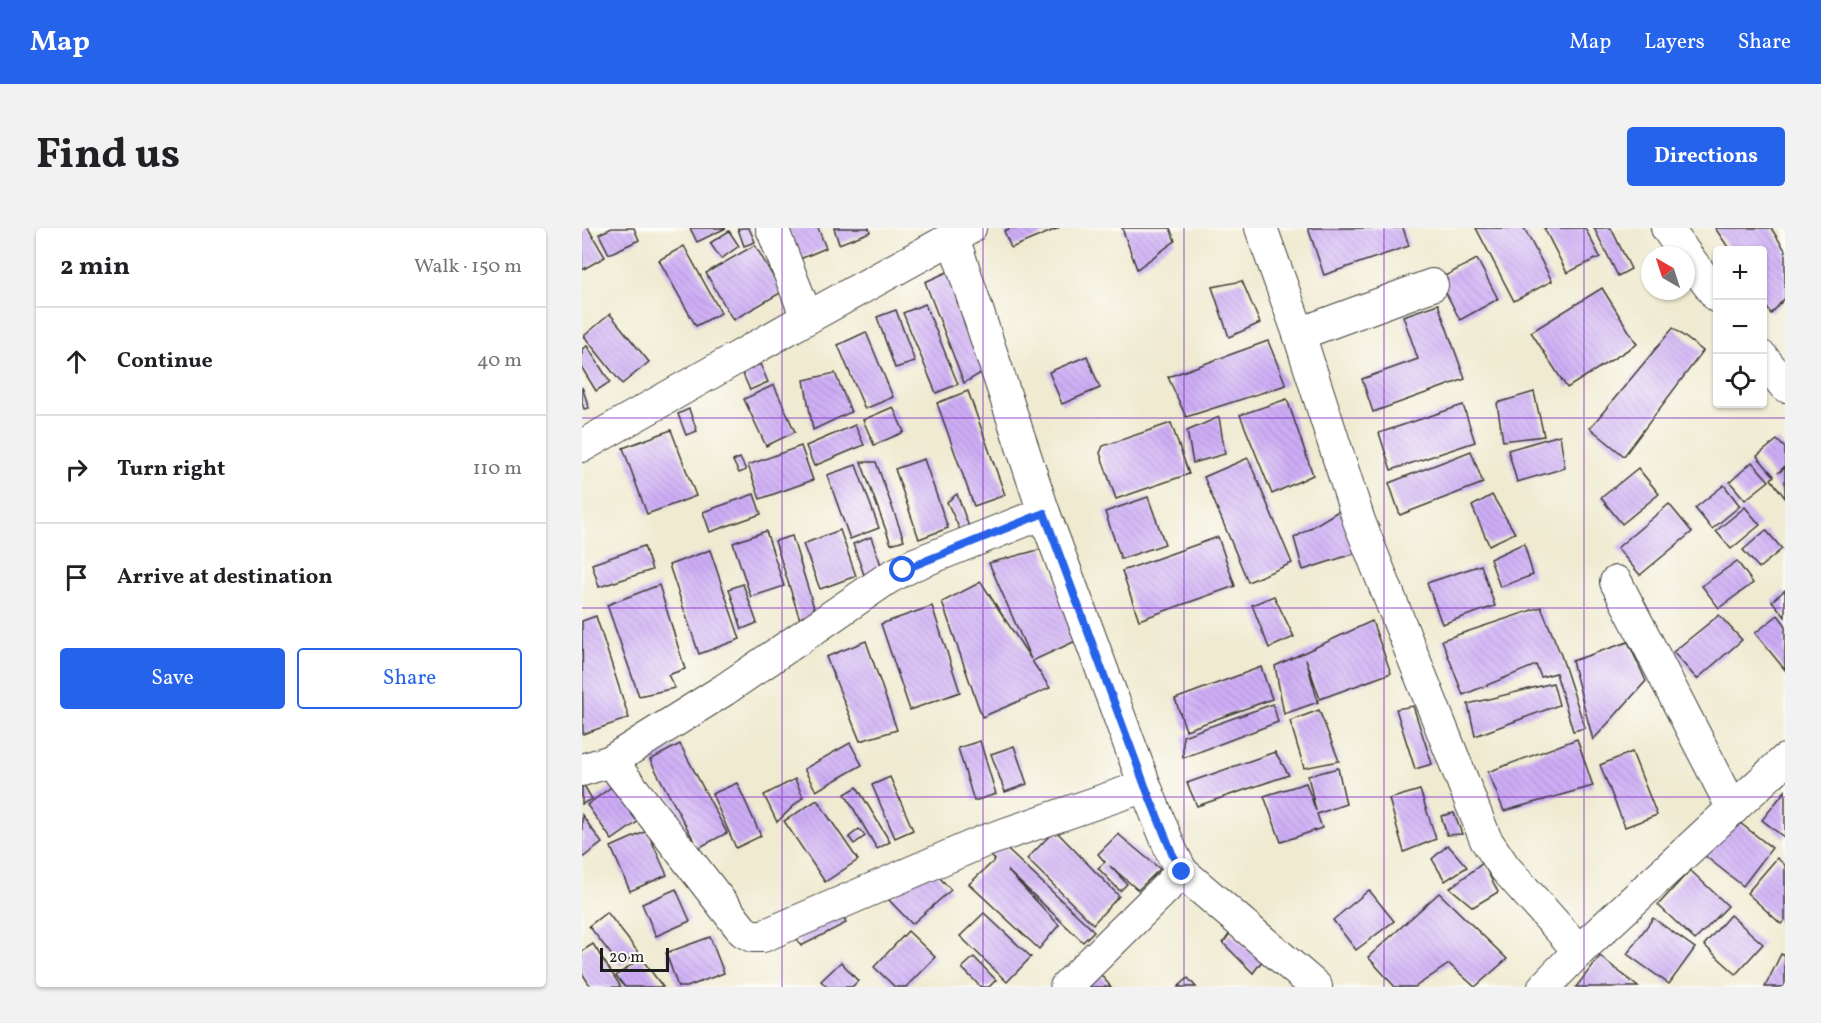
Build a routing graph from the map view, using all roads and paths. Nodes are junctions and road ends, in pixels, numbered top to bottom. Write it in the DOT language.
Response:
graph roads {
  1 [pos="772,228"];
  2 [pos="1261,228"];
  3 [pos="1667,228"];
  4 [pos="962,232"];
  5 [pos="1680,246"];
  6 [pos="1695,267"];
  7 [pos="1432,285"];
  8 [pos="1713,290"];
  9 [pos="807,318"];
  10 [pos="1299,334"];
  11 [pos="582,446"];
  12 [pos="1044,513"];
  13 [pos="1616,582"];
  14 [pos="1785,760"];
  15 [pos="596,765"];
  16 [pos="1145,786"];
  17 [pos="1733,809"];
  18 [pos="1182,872"];
  19 [pos="1579,951"];
  20 [pos="1066,987"];
  21 [pos="1316,987"];
  22 [pos="1544,987"];
  1 -- 9 [label="street"];
  2 -- 10 [label="street"];
  3 -- 5 [label="street"];
  4 -- 9 [label="street"];
  4 -- 12 [label="street"];
  6 -- 8 [label="street"];
  7 -- 10 [label="street"];
  9 -- 11 [label="street"];
  10 -- 19 [label="street"];
  12 -- 15 [label="street"];
  12 -- 16 [label="street"];
  13 -- 17 [label="street"];
  14 -- 17 [label="street"];
  15 -- 16 [label="street"];
  16 -- 18 [label="street"];
  17 -- 19 [label="street"];
  18 -- 20 [label="street"];
  18 -- 21 [label="street"];
  19 -- 22 [label="street"];
}
